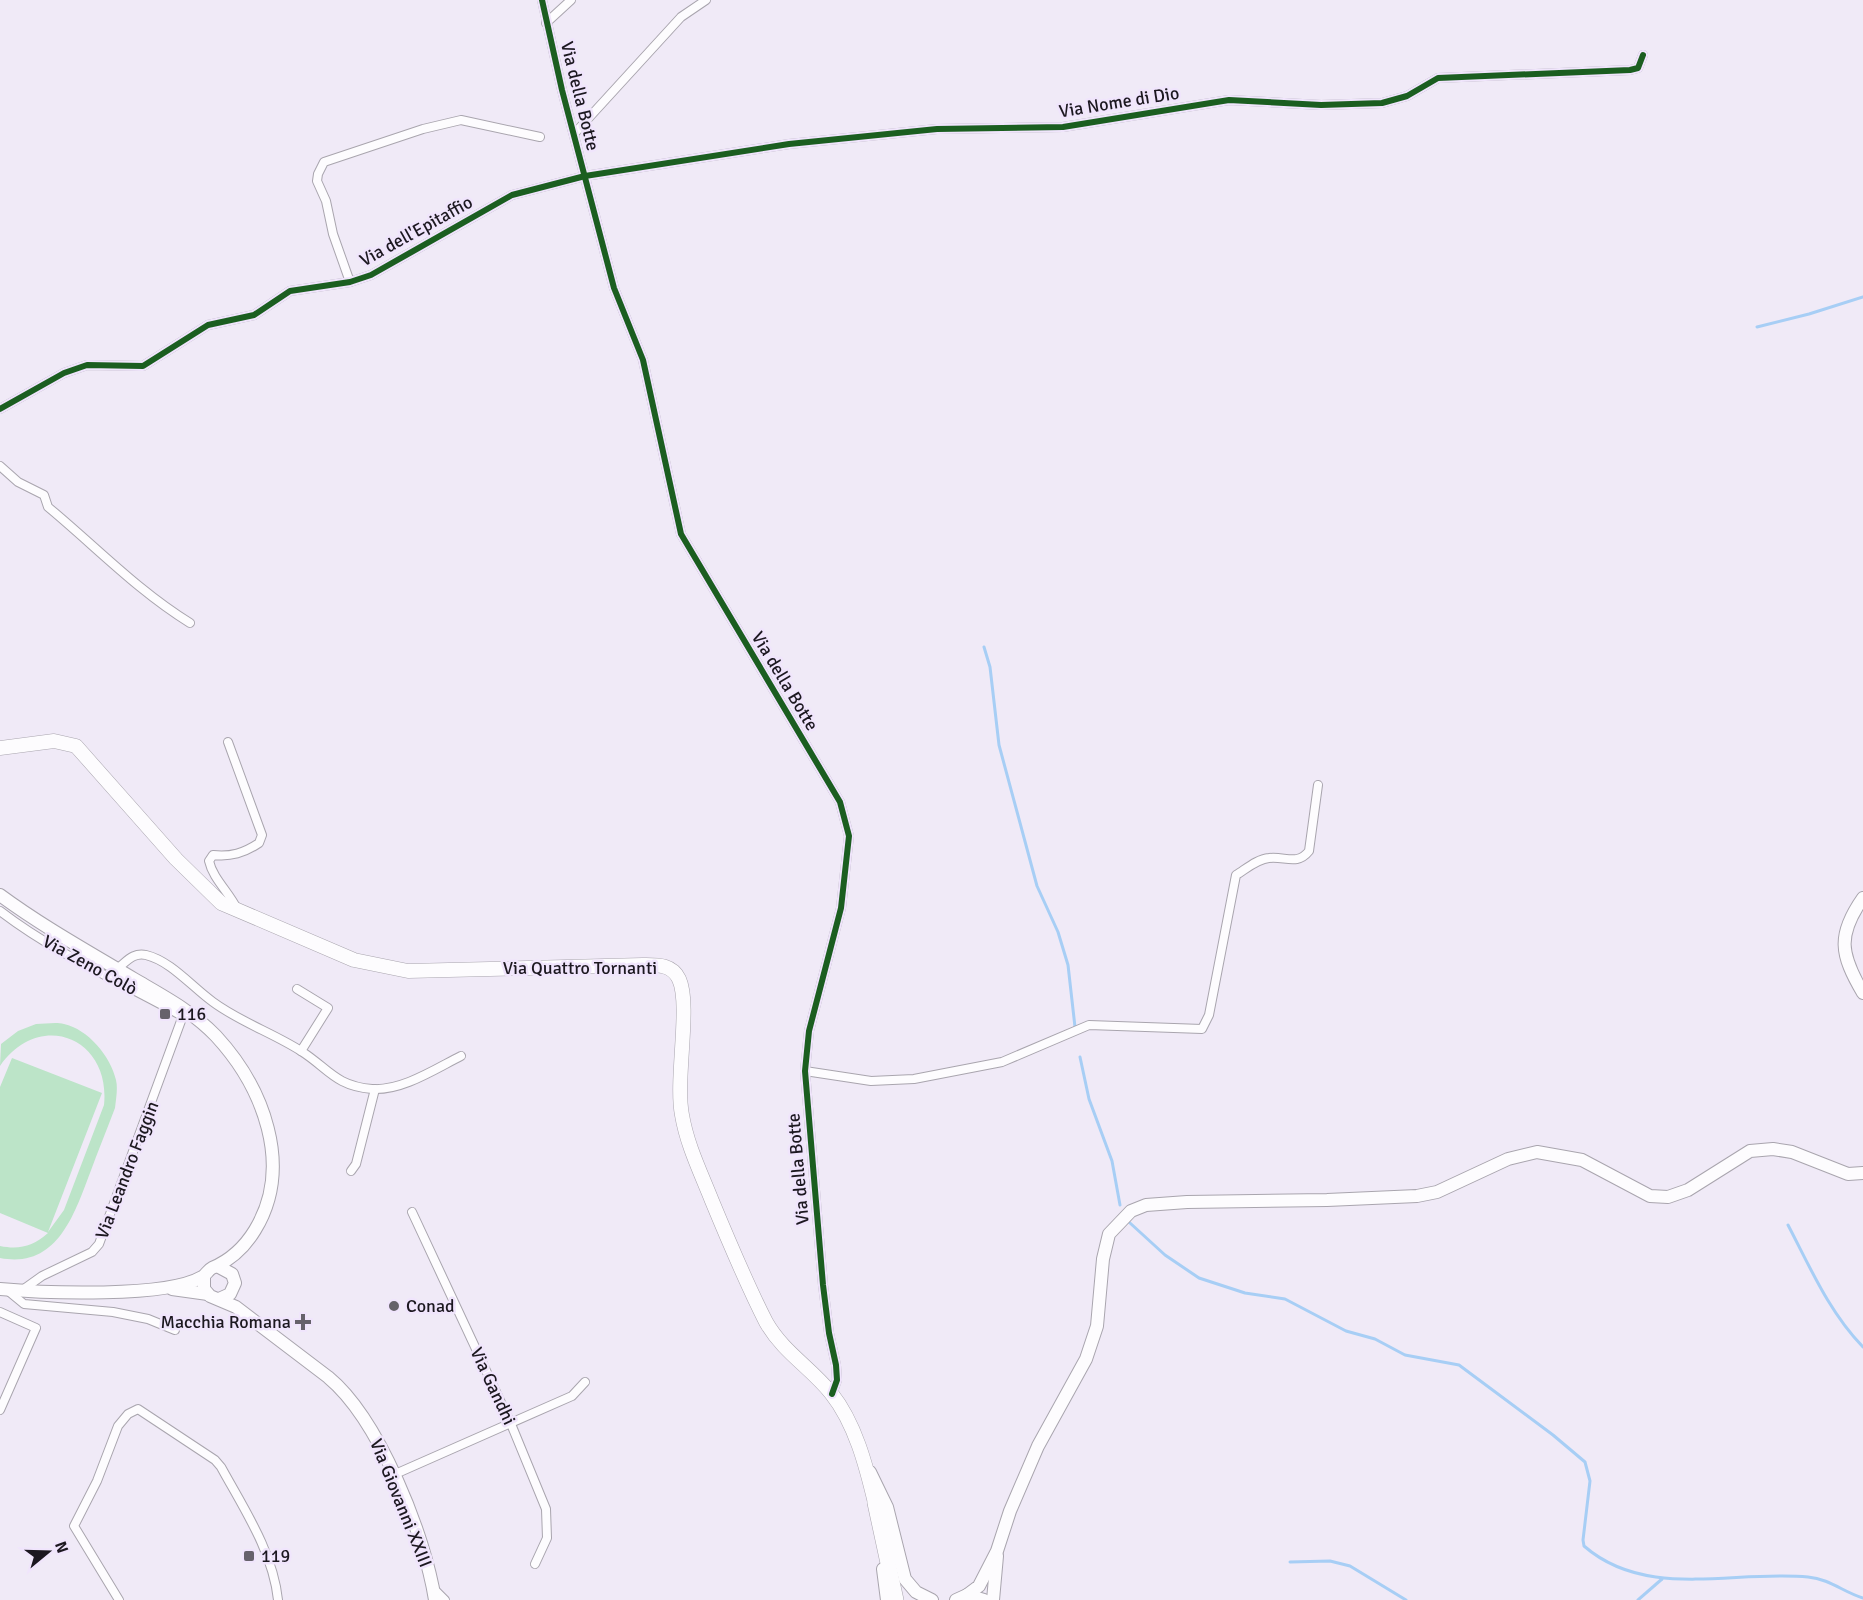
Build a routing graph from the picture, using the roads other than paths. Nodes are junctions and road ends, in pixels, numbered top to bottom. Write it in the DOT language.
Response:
graph roads {
  1 [pos="542,0"];
  2 [pos="571,0"];
  3 [pos="706,0"];
  4 [pos="546,23"];
  5 [pos="1643,55"];
  6 [pos="574,134"];
  7 [pos="540,137"];
  8 [pos="585,176"];
  9 [pos="350,282"];
  10 [pos="0,409"];
  11 [pos="0,466"];
  12 [pos="190,623"];
  13 [pos="228,742"];
  14 [pos="0,748"];
  15 [pos="1318,785"];
  16 [pos="0,895"];
  17 [pos="1863,898"];
  18 [pos="237,910"];
  19 [pos="0,911"];
  20 [pos="118,968"];
  21 [pos="297,989"];
  22 [pos="1863,993"];
  23 [pos="183,1013"];
  24 [pos="301,1051"];
  25 [pos="461,1056"];
  26 [pos="805,1071"];
  27 [pos="375,1089"];
  28 [pos="351,1171"];
  29 [pos="1863,1173"];
  30 [pos="412,1212"];
  31 [pos="244,1247"];
  32 [pos="219,1267"];
  33 [pos="204,1276"];
  34 [pos="234,1283"];
  35 [pos="165,1288"];
  36 [pos="3,1289"];
  37 [pos="21,1291"];
  38 [pos="213,1296"];
  39 [pos="0,1312"];
  40 [pos="249,1317"];
  41 [pos="175,1330"];
  42 [pos="585,1382"];
  43 [pos="832,1394"];
  44 [pos="0,1410"];
  45 [pos="511,1424"];
  46 [pos="866,1466"];
  47 [pos="393,1476"];
  48 [pos="875,1503"];
  49 [pos="997,1551"];
  50 [pos="535,1564"];
  51 [pos="434,1594"];
  52 [pos="962,1598"];
  53 [pos="119,1600"];
  54 [pos="278,1600"];
  55 [pos="445,1600"];
  56 [pos="887,1600"];
  57 [pos="896,1600"];
  58 [pos="932,1600"];
  59 [pos="984,1600"];
  60 [pos="993,1600"];
  1 -- 4 [label="street, Via della Botte"];
  2 -- 4 [label="street, Via della Botte"];
  3 -- 6 [label="street"];
  4 -- 6 [label="street, Via della Botte"];
  5 -- 8 [label="street, Via Nome di Dio"];
  6 -- 8 [label="street, Via della Botte"];
  7 -- 9 [label="street, Via dell'Epitaffio"];
  8 -- 9 [label="street, Via dell'Epitaffio"];
  8 -- 26 [label="street, Via della Botte"];
  9 -- 10 [label="street, Via dell'Epitaffio"];
  11 -- 12 [label="street"];
  13 -- 18 [label="street"];
  14 -- 18 [label="main road, Via Quattro Tornanti"];
  15 -- 26 [label="street"];
  16 -- 20 [label="main road"];
  17 -- 22 [label="main road"];
  18 -- 43 [label="main road, Via Quattro Tornanti"];
  19 -- 23 [label="street, Via Zeno Colò"];
  20 -- 23 [label="main road"];
  20 -- 24 [label="street"];
  21 -- 24 [label="street"];
  23 -- 31 [label="main road"];
  23 -- 37 [label="street, Via Leandro Faggin"];
  24 -- 27 [label="street"];
  25 -- 27 [label="street"];
  26 -- 43 [label="street, Via della Botte"];
  27 -- 28 [label="street"];
  29 -- 49 [label="main road"];
  30 -- 45 [label="street, Via Gandhi"];
  31 -- 32 [label="main road"];
  31 -- 34 [label="main road"];
  32 -- 33 [label="main road"];
  32 -- 34 [label="main road"];
  33 -- 35 [label="main road"];
  33 -- 38 [label="main road"];
  34 -- 38 [label="main road"];
  34 -- 40 [label="main road, Via Giovanni XXIII"];
  35 -- 37 [label="main road"];
  35 -- 38 [label="main road, Via Giovanni XXIII"];
  36 -- 37 [label="main road"];
  36 -- 41 [label="street"];
  38 -- 40 [label="main road, Via Giovanni XXIII"];
  39 -- 44 [label="street"];
  40 -- 47 [label="main road, Via Giovanni XXIII"];
  42 -- 45 [label="street"];
  43 -- 46 [label="main road, Via Quattro Tornanti"];
  45 -- 47 [label="street"];
  45 -- 50 [label="street, Via Gandhi"];
  46 -- 48 [label="main road, Via Quattro Tornanti"];
  46 -- 58 [label="main road"];
  47 -- 51 [label="main road, Via Giovanni XXIII"];
  48 -- 56 [label="main road"];
  48 -- 57 [label="highway"];
  49 -- 52 [label="main road"];
  49 -- 60 [label="main road"];
  51 -- 55 [label="street"];
  52 -- 59 [label="main road"];
  53 -- 54 [label="street"];
}
